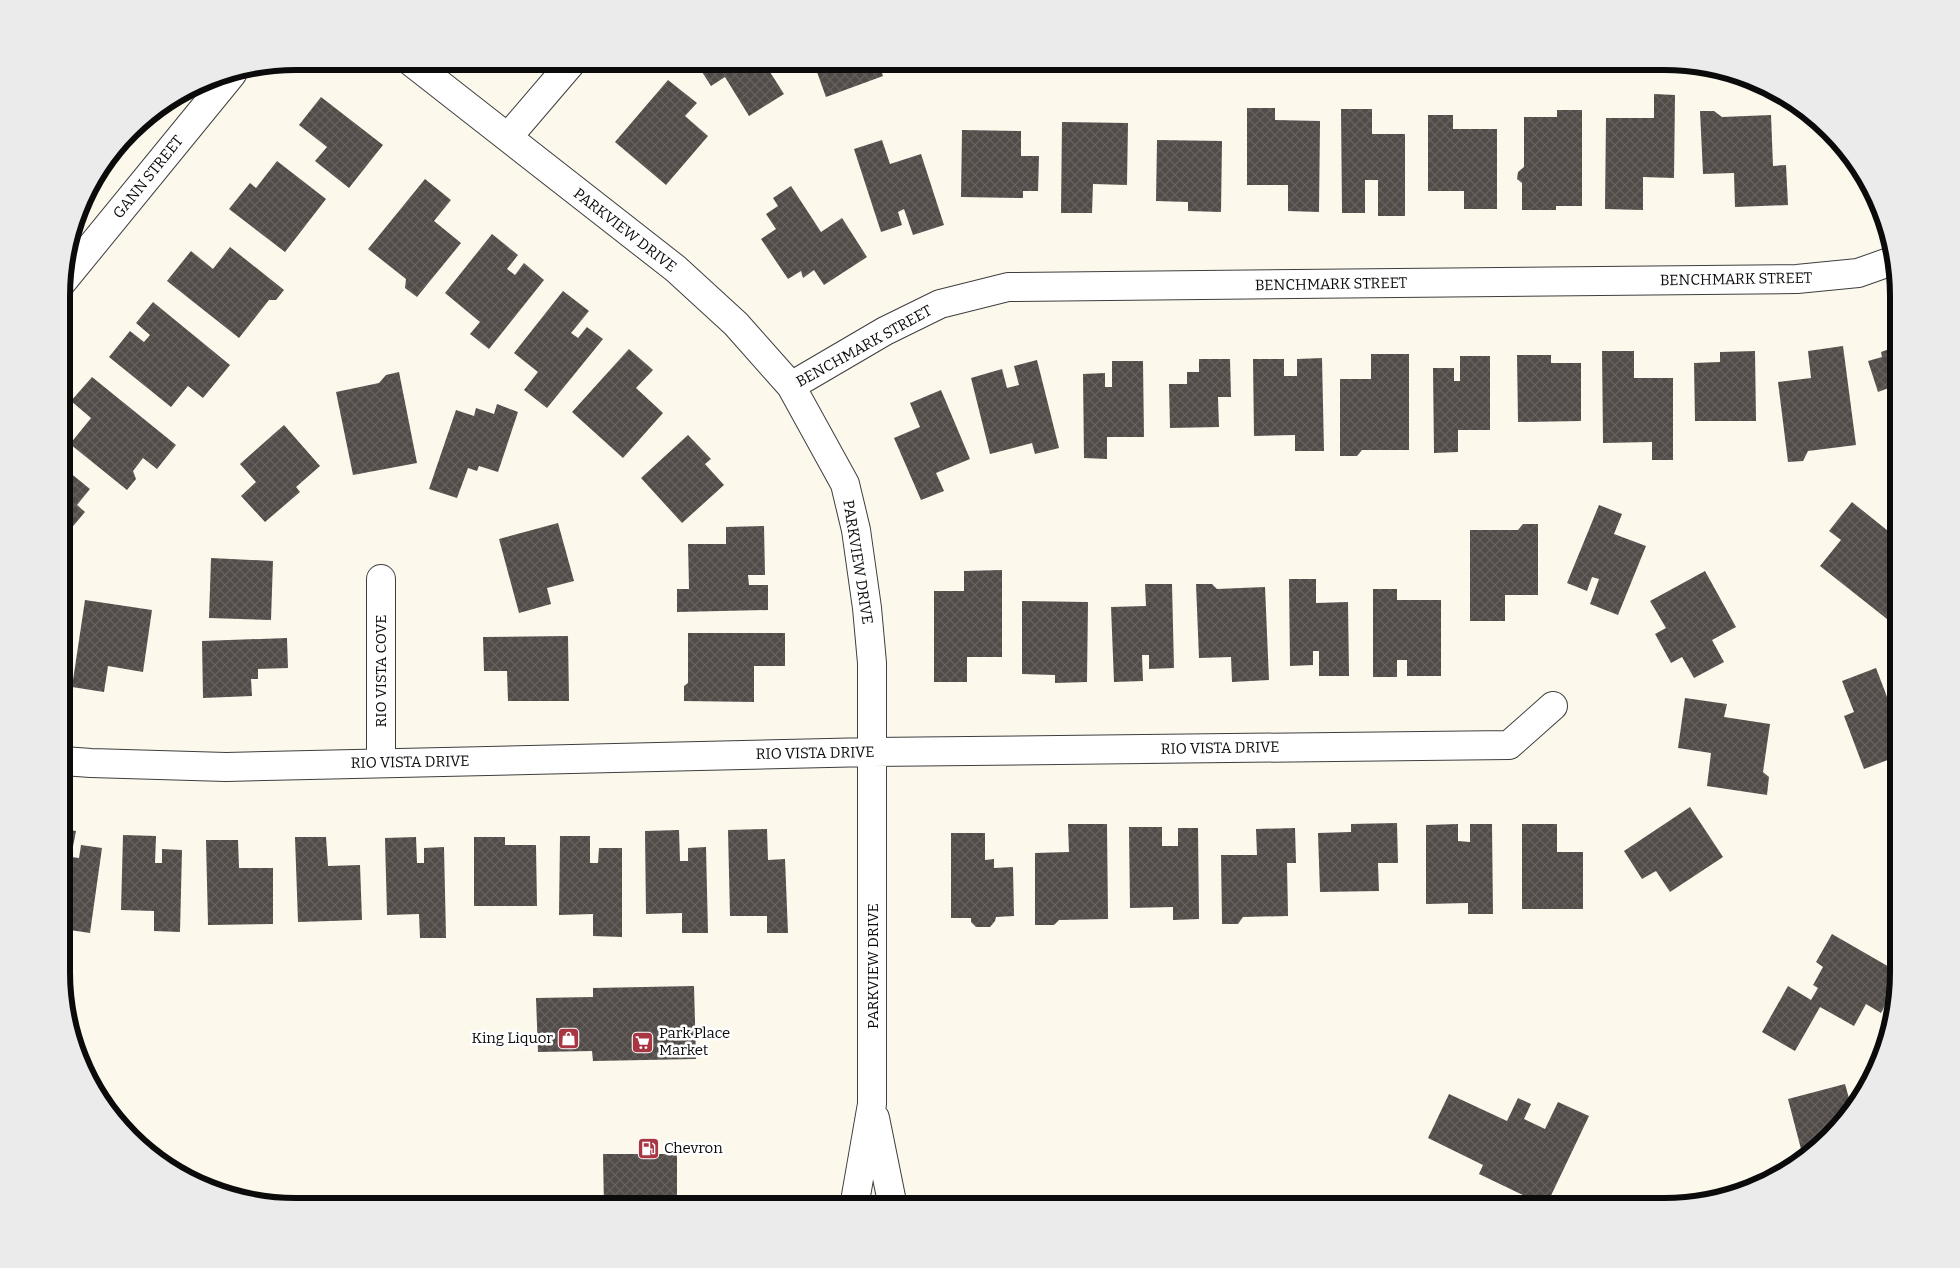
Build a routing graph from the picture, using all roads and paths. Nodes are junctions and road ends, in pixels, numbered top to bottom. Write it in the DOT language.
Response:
graph roads {
  1 [pos="422,70"];
  2 [pos="565,70"];
  3 [pos="226,81"];
  4 [pos="508,137"];
  5 [pos="1888,263"];
  6 [pos="71,271"];
  7 [pos="790,386"];
  8 [pos="381,580"];
  9 [pos="1553,706"];
  10 [pos="872,752"];
  11 [pos="70,762"];
  12 [pos="381,762"];
  13 [pos="872,1104"];
  14 [pos="855,1198"];
  15 [pos="891,1198"];
  1 -- 4 [label="street, PARKVIEW DRIVE"];
  2 -- 4 [label="street"];
  3 -- 6 [label="street, GANN STREET"];
  4 -- 7 [label="street, PARKVIEW DRIVE"];
  5 -- 7 [label="street, BENCHMARK STREET"];
  7 -- 10 [label="street, PARKVIEW DRIVE"];
  8 -- 12 [label="street, RIO VISTA COVE"];
  9 -- 10 [label="street, RIO VISTA DRIVE"];
  10 -- 12 [label="street, RIO VISTA DRIVE"];
  10 -- 13 [label="street, PARKVIEW DRIVE"];
  11 -- 12 [label="street, RIO VISTA DRIVE"];
  13 -- 14 [label="street, PARKVIEW DRIVE"];
  13 -- 15 [label="street, PARKVIEW DRIVE"];
}
